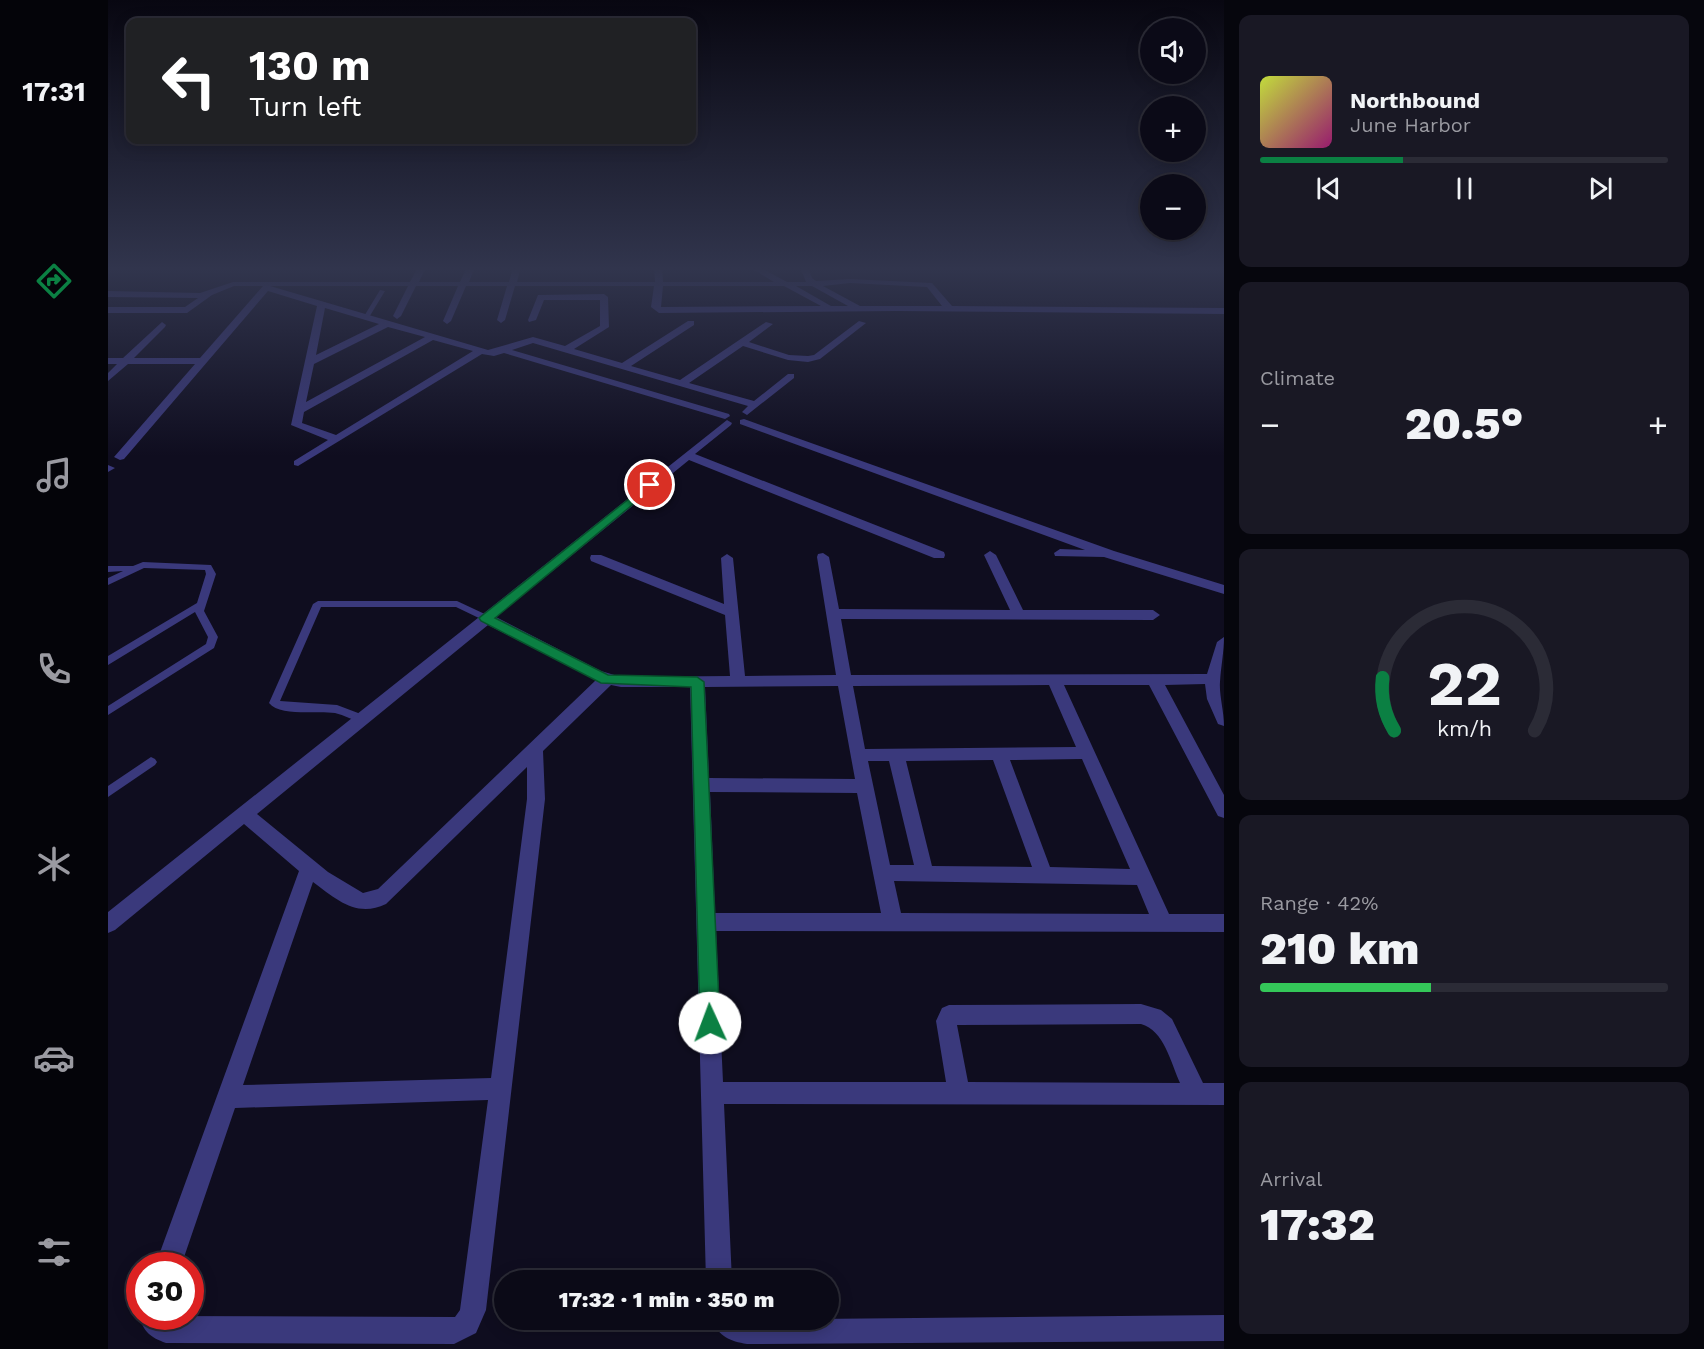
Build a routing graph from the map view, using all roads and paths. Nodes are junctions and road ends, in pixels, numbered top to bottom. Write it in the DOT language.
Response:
graph roads {
  1 [pos="157,330"];
  2 [pos="228,330"];
  3 [pos="316,330"];
  4 [pos="374,330"];
  5 [pos="407,330"];
  6 [pos="599,330"];
  7 [pos="680,330"];
  8 [pos="760,330"];
  9 [pos="853,330"];
  10 [pos="432,337"];
  11 [pos="741,342"];
  12 [pos="518,343"];
  13 [pos="504,350"];
  14 [pos="566,350"];
  15 [pos="480,351"];
  16 [pos="108,361"];
  17 [pos="125,361"];
  18 [pos="201,362"];
  19 [pos="308,363"];
  20 [pos="624,366"];
  21 [pos="791,376"];
  22 [pos="108,378"];
  23 [pos="682,382"];
  24 [pos="298,411"];
  25 [pos="748,413"];
  26 [pos="726,419"];
  27 [pos="336,439"];
  28 [pos="687,455"];
  29 [pos="120,457"];
  30 [pos="297,463"];
  31 [pos="1059,553"];
  32 [pos="1109,554"];
  33 [pos="939,555"];
  34 [pos="990,555"];
  35 [pos="824,557"];
  36 [pos="596,558"];
  37 [pos="727,558"];
  38 [pos="108,568"];
  39 [pos="133,568"];
  40 [pos="108,582"];
  41 [pos="1224,590"];
  42 [pos="200,605"];
  43 [pos="732,612"];
  44 [pos="834,614"];
  45 [pos="1019,615"];
  46 [pos="1153,615"];
  47 [pos="486,618"];
  48 [pos="1224,642"];
  49 [pos="108,661"];
  50 [pos="845,679"];
  51 [pos="1154,679"];
  52 [pos="1211,679"];
  53 [pos="606,680"];
  54 [pos="738,681"];
  55 [pos="1055,681"];
  56 [pos="697,682"];
  57 [pos="108,711"];
  58 [pos="362,719"];
  59 [pos="1224,720"];
  60 [pos="535,750"];
  61 [pos="1087,753"];
  62 [pos="896,754"];
  63 [pos="999,754"];
  64 [pos="858,755"];
  65 [pos="151,762"];
  66 [pos="701,785"];
  67 [pos="864,786"];
  68 [pos="108,792"];
  69 [pos="1224,811"];
  70 [pos="245,814"];
  71 [pos="309,868"];
  72 [pos="882,873"];
  73 [pos="925,873"];
  74 [pos="1044,875"];
  75 [pos="1142,877"];
  76 [pos="707,922"];
  77 [pos="893,923"];
  78 [pos="1163,923"];
  79 [pos="1224,923"];
  80 [pos="108,924"];
  81 [pos="500,1089"];
  82 [pos="712,1094"];
  83 [pos="959,1094"];
  84 [pos="1197,1094"];
  85 [pos="1224,1094"];
  86 [pos="229,1096"];
  87 [pos="173,1252"];
  88 [pos="719,1270"];
  89 [pos="1224,1328"];
  90 [pos="204,1329"];
  91 [pos="740,1330"];
  1 -- 17 [label="street"];
  2 -- 18 [label="street"];
  3 -- 19 [label="street"];
  4 -- 19 [label="street"];
  5 -- 10 [label="street"];
  6 -- 14 [label="street"];
  7 -- 20 [label="street"];
  8 -- 11 [label="street"];
  9 -- 11 [label="street"];
  10 -- 15 [label="street"];
  10 -- 24 [label="street"];
  11 -- 23 [label="street"];
  12 -- 13 [label="street"];
  12 -- 14 [label="street"];
  12 -- 25 [label="street"];
  13 -- 15 [label="street"];
  13 -- 26 [label="street"];
  14 -- 20 [label="street"];
  15 -- 27 [label="street"];
  16 -- 17 [label="street"];
  17 -- 18 [label="street"];
  17 -- 22 [label="street"];
  18 -- 29 [label="street"];
  19 -- 24 [label="street"];
  20 -- 23 [label="street"];
  21 -- 25 [label="street"];
  23 -- 25 [label="street"];
  24 -- 27 [label="street"];
  25 -- 26 [label="street"];
  25 -- 32 [label="street"];
  26 -- 28 [label="street"];
  27 -- 30 [label="street"];
  28 -- 33 [label="street"];
  28 -- 47 [label="street"];
  31 -- 32 [label="street"];
  32 -- 41 [label="street"];
  34 -- 45 [label="street"];
  35 -- 44 [label="street"];
  36 -- 43 [label="street"];
  37 -- 43 [label="street"];
  38 -- 39 [label="lane"];
  39 -- 40 [label="lane"];
  39 -- 42 [label="lane"];
  42 -- 49 [label="lane"];
  42 -- 57 [label="lane"];
  43 -- 54 [label="street"];
  44 -- 45 [label="street"];
  44 -- 50 [label="street"];
  45 -- 46 [label="street"];
  47 -- 53 [label="street"];
  47 -- 58 [label="street"];
  47 -- 58 [label="lane"];
  48 -- 52 [label="street"];
  50 -- 54 [label="street"];
  50 -- 55 [label="street"];
  50 -- 64 [label="street"];
  51 -- 52 [label="street"];
  51 -- 55 [label="street"];
  51 -- 69 [label="street"];
  52 -- 59 [label="street"];
  53 -- 56 [label="street"];
  53 -- 60 [label="street"];
  54 -- 56 [label="street"];
  55 -- 61 [label="street"];
  56 -- 66 [label="street"];
  58 -- 70 [label="street"];
  60 -- 71 [label="street"];
  60 -- 81 [label="street"];
  61 -- 63 [label="street"];
  61 -- 75 [label="street"];
  62 -- 63 [label="street"];
  62 -- 64 [label="street"];
  62 -- 73 [label="street"];
  63 -- 74 [label="street"];
  64 -- 67 [label="street"];
  65 -- 68 [label="lane"];
  66 -- 67 [label="street"];
  66 -- 76 [label="street"];
  67 -- 72 [label="street"];
  70 -- 71 [label="street"];
  70 -- 80 [label="street"];
  71 -- 86 [label="street"];
  72 -- 73 [label="street"];
  72 -- 77 [label="street"];
  73 -- 74 [label="street"];
  74 -- 75 [label="street"];
  75 -- 78 [label="street"];
  76 -- 77 [label="street"];
  76 -- 82 [label="street"];
  77 -- 78 [label="street"];
  78 -- 79 [label="street"];
  81 -- 86 [label="street"];
  81 -- 90 [label="street"];
  82 -- 83 [label="street"];
  82 -- 88 [label="street"];
  83 -- 84 [label="street"];
  83 -- 84 [label="street"];
  84 -- 85 [label="street"];
  86 -- 87 [label="street"];
  89 -- 91 [label="street"];
}
